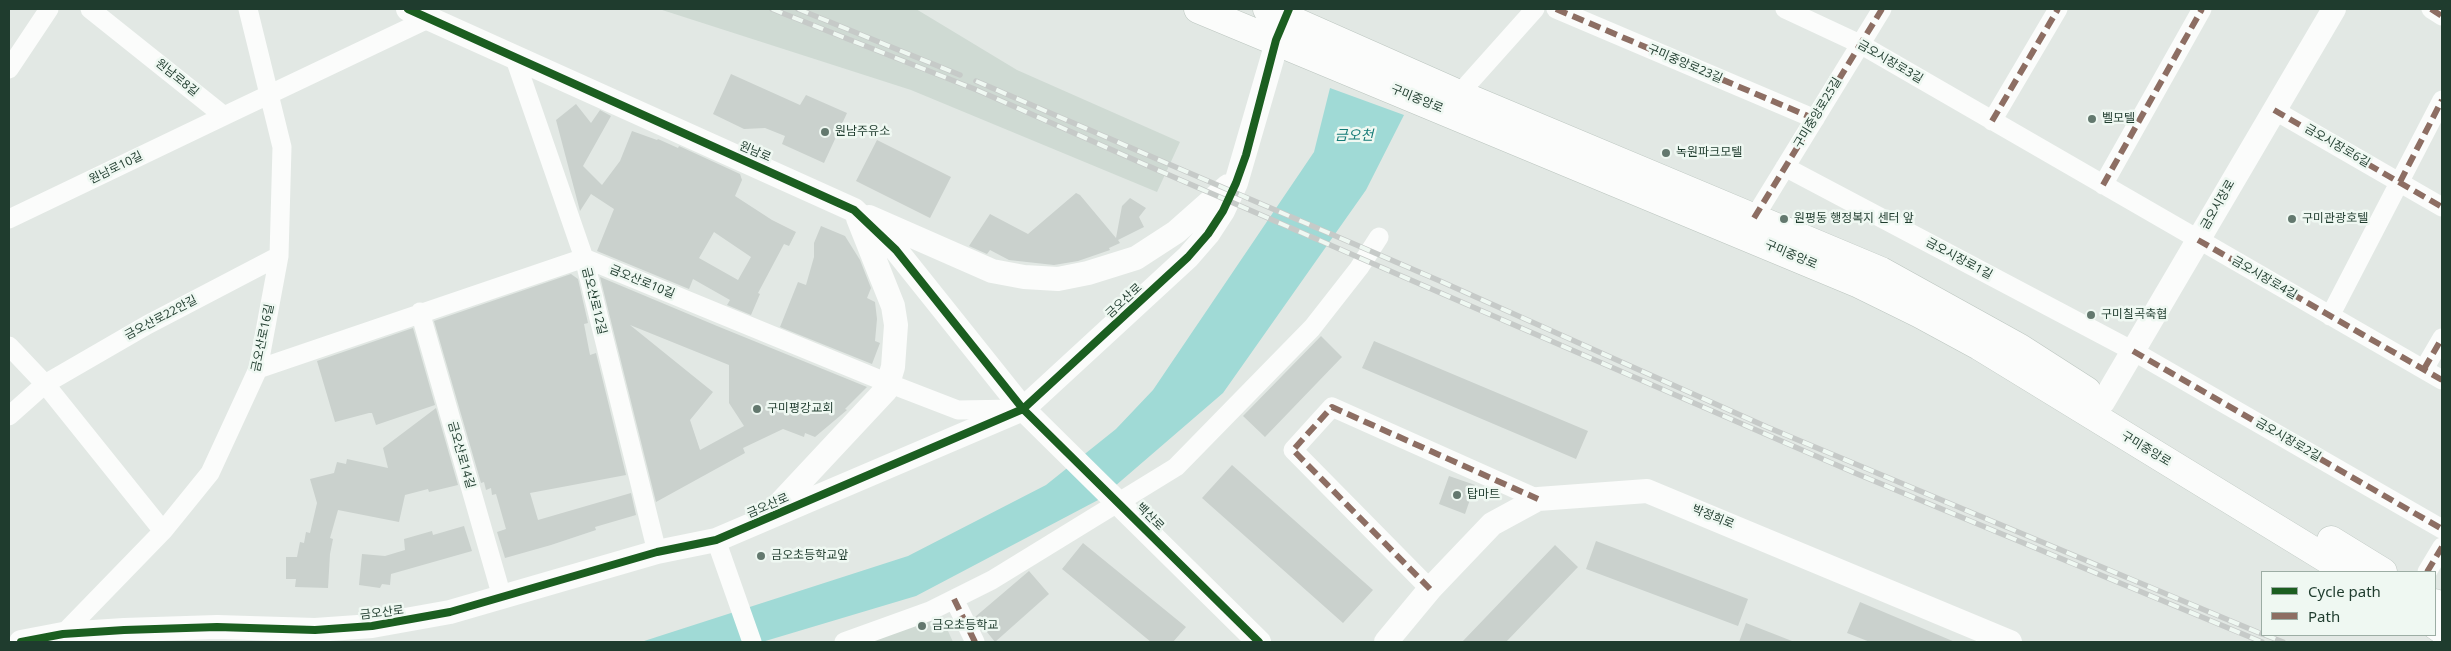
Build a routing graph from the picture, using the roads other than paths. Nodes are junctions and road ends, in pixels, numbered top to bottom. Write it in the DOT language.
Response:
graph roads {
  1 [pos="49,9"];
  2 [pos="90,9"];
  3 [pos="248,9"];
  4 [pos="408,9"];
  5 [pos="1198,9"];
  6 [pos="1535,9"];
  7 [pos="1556,9"];
  8 [pos="1784,9"];
  9 [pos="1882,9"];
  10 [pos="2058,9"];
  11 [pos="2202,9"];
  12 [pos="2334,9"];
  13 [pos="2431,9"];
  14 [pos="2442,16"];
  15 [pos="430,18"];
  16 [pos="1279,19"];
  17 [pos="1860,44"];
  18 [pos="514,56"];
  19 [pos="9,69"];
  20 [pos="269,93"];
  21 [pos="1459,94"];
  22 [pos="2442,100"];
  23 [pos="2274,110"];
  24 [pos="224,116"];
  25 [pos="1815,119"];
  26 [pos="1992,121"];
  27 [pos="1785,167"];
  28 [pos="1238,177"];
  29 [pos="2400,182"];
  30 [pos="2103,185"];
  31 [pos="2442,206"];
  32 [pos="854,210"];
  33 [pos="1754,218"];
  34 [pos="9,219"];
  35 [pos="1379,237"];
  36 [pos="2198,240"];
  37 [pos="279,256"];
  38 [pos="584,258"];
  39 [pos="420,312"];
  40 [pos="2330,316"];
  41 [pos="2442,338"];
  42 [pos="9,346"];
  43 [pos="2133,351"];
  44 [pos="258,369"];
  45 [pos="2424,369"];
  46 [pos="2442,380"];
  47 [pos="888,383"];
  48 [pos="44,384"];
  49 [pos="2104,402"];
  50 [pos="1023,409"];
  51 [pos="9,416"];
  52 [pos="1538,499"];
  53 [pos="1120,503"];
  54 [pos="765,520"];
  55 [pos="2442,529"];
  56 [pos="163,531"];
  57 [pos="716,540"];
  58 [pos="2442,547"];
  59 [pos="657,552"];
  60 [pos="2346,571"];
  61 [pos="2381,571"];
  62 [pos="2428,571"];
  63 [pos="1430,589"];
  64 [pos="502,597"];
  65 [pos="954,599"];
  66 [pos="63,634"];
  67 [pos="1256,640"];
  68 [pos="21,642"];
  69 [pos="752,642"];
  70 [pos="844,642"];
  71 [pos="974,642"];
  72 [pos="1277,642"];
  73 [pos="1370,642"];
  74 [pos="1386,642"];
  75 [pos="2010,642"];
  1 -- 19 [label="street"];
  2 -- 24 [label="street, 원남로8길"];
  3 -- 20 [label="street, 금오산로16길"];
  4 -- 15 [label="street, 원남로"];
  5 -- 16 [label="main road, 구미중앙로"];
  6 -- 21 [label="street"];
  7 -- 25 [label="street, 구미중앙로23길"];
  8 -- 17 [label="street, 금오시장로3길"];
  9 -- 17 [label="street, 구미중앙로25길"];
  10 -- 26 [label="street"];
  11 -- 30 [label="street"];
  12 -- 23 [label="street, 금오시장로"];
  13 -- 14 [label="street"];
  15 -- 18 [label="street, 원남로"];
  15 -- 20 [label="street"];
  16 -- 21 [label="main road, 구미중앙로"];
  16 -- 28 [label="street, 금오산로"];
  16 -- 60 [label="main road, 구미중앙로"];
  17 -- 25 [label="street, 구미중앙로25길"];
  17 -- 26 [label="street, 금오시장로3길"];
  18 -- 32 [label="street, 원남로"];
  18 -- 38 [label="street, 금오산로12길"];
  20 -- 24 [label="street"];
  20 -- 37 [label="street, 금오산로16길"];
  21 -- 33 [label="main road, 구미중앙로"];
  22 -- 29 [label="street"];
  23 -- 29 [label="street, 금오시장로6길"];
  23 -- 36 [label="street, 금오시장로"];
  24 -- 34 [label="street, 원남로10길"];
  25 -- 27 [label="street, 구미중앙로25길"];
  26 -- 30 [label="street, 금오시장로3길"];
  27 -- 33 [label="street, 구미중앙로25길"];
  27 -- 43 [label="street, 금오시장로1길"];
  28 -- 32 [label="street"];
  28 -- 50 [label="street, 금오산로"];
  29 -- 31 [label="street, 금오시장로6길"];
  29 -- 40 [label="street"];
  30 -- 36 [label="street, 금오시장로3길"];
  32 -- 47 [label="street"];
  32 -- 50 [label="street, 원남로"];
  33 -- 49 [label="main road, 구미중앙로"];
  35 -- 53 [label="street"];
  36 -- 40 [label="street, 금오시장로4길"];
  36 -- 43 [label="street, 금오시장로"];
  37 -- 44 [label="street, 금오산로16길"];
  37 -- 48 [label="street, 금오산로22안길"];
  38 -- 39 [label="street"];
  38 -- 47 [label="street, 금오산로10길"];
  38 -- 59 [label="street, 금오산로12길"];
  39 -- 44 [label="street"];
  39 -- 64 [label="street, 금오산로14길"];
  40 -- 45 [label="street, 금오시장로4길"];
  41 -- 45 [label="street"];
  42 -- 48 [label="street"];
  43 -- 49 [label="street, 금오시장로"];
  43 -- 55 [label="street, 금오시장로2길"];
  44 -- 56 [label="street, 금오산로16길"];
  45 -- 46 [label="street, 금오시장로4길"];
  47 -- 50 [label="street, 금오산로10길"];
  47 -- 54 [label="street"];
  48 -- 51 [label="street, 금오산로22안길"];
  48 -- 56 [label="street"];
  49 -- 61 [label="main road, 구미중앙로"];
  50 -- 53 [label="street, 백산로"];
  50 -- 54 [label="street, 금오산로"];
  52 -- 63 [label="street, 박정희로"];
  52 -- 63 [label="street"];
  52 -- 75 [label="street, 박정희로"];
  53 -- 65 [label="street"];
  53 -- 67 [label="street, 백산로"];
  54 -- 57 [label="street, 금오산로"];
  56 -- 66 [label="street, 금오산로16길"];
  57 -- 59 [label="street, 금오산로"];
  57 -- 69 [label="street"];
  58 -- 62 [label="street"];
  59 -- 64 [label="street, 금오산로"];
  63 -- 73 [label="street"];
  63 -- 74 [label="street"];
  64 -- 66 [label="street, 금오산로"];
  65 -- 70 [label="street"];
  65 -- 71 [label="street"];
  66 -- 68 [label="street, 금오산로"];
  67 -- 72 [label="street"];
}
